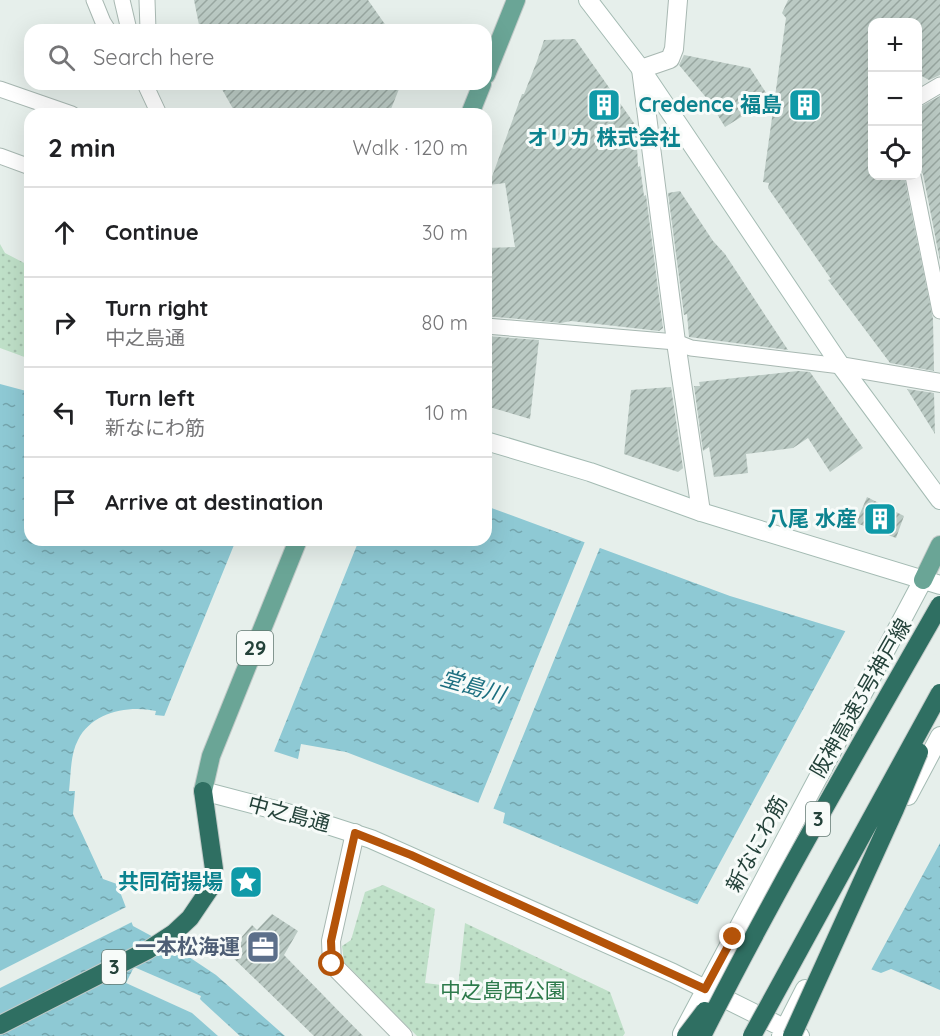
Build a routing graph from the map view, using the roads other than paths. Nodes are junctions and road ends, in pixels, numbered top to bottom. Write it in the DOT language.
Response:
graph roads {
  1 [pos="94,0"];
  2 [pos="122,0"];
  3 [pos="147,0"];
  4 [pos="516,0"];
  5 [pos="588,0"];
  6 [pos="678,0"];
  7 [pos="104,24"];
  8 [pos="128,24"];
  9 [pos="148,24"];
  10 [pos="492,60"];
  11 [pos="641,69"];
  12 [pos="940,85"];
  13 [pos="0,89"];
  14 [pos="148,90"];
  15 [pos="480,90"];
  16 [pos="922,96"];
  17 [pos="55,108"];
  18 [pos="156,108"];
  19 [pos="472,108"];
  20 [pos="0,156"];
  21 [pos="24,165"];
  22 [pos="914,180"];
  23 [pos="940,310"];
  24 [pos="492,327"];
  25 [pos="676,342"];
  26 [pos="841,366"];
  27 [pos="940,383"];
  28 [pos="492,443"];
  29 [pos="940,500"];
  30 [pos="701,512"];
  31 [pos="940,545"];
  32 [pos="296,546"];
  33 [pos="932,582"];
  34 [pos="940,605"];
  35 [pos="940,693"];
  36 [pos="940,700"];
  37 [pos="940,736"];
  38 [pos="203,790"];
  39 [pos="355,833"];
  40 [pos="733,974"];
  41 [pos="705,989"];
  42 [pos="0,1025"];
  43 [pos="789,1034"];
  44 [pos="403,1036"];
  45 [pos="680,1036"];
  46 [pos="686,1036"];
  47 [pos="702,1036"];
  48 [pos="752,1036"];
  1 -- 7 [label="lane"];
  2 -- 8 [label="lane"];
  3 -- 9 [label="lane"];
  4 -- 10 [label="main road"];
  5 -- 11 [label="street"];
  6 -- 11 [label="street"];
  11 -- 25 [label="street"];
  11 -- 26 [label="street"];
  12 -- 16 [label="lane"];
  13 -- 17 [label="lane"];
  14 -- 18 [label="lane"];
  15 -- 19 [label="main road"];
  20 -- 21 [label="lane"];
  22 -- 23 [label="lane"];
  24 -- 25 [label="lane"];
  25 -- 26 [label="lane"];
  25 -- 30 [label="street"];
  26 -- 27 [label="street"];
  26 -- 29 [label="street"];
  28 -- 30 [label="street"];
  30 -- 33 [label="street"];
  31 -- 33 [label="main road, 新なにわ筋"];
  32 -- 38 [label="main road, 29"];
  33 -- 41 [label="street, 新なにわ筋"];
  34 -- 40 [label="highway, 阪神高速3号神戸線 / 3, bridge"];
  35 -- 48 [label="highway, 3, bridge"];
  36 -- 43 [label="highway, bridge"];
  37 -- 43 [label="street, bridge"];
  38 -- 39 [label="street, 中之島通"];
  38 -- 42 [label="highway, 3"];
  39 -- 41 [label="street, 中之島通"];
  39 -- 44 [label="street"];
  40 -- 46 [label="highway, 3, bridge"];
  40 -- 47 [label="highway, 阪神高速3号神戸線 / 3, bridge"];
  41 -- 43 [label="street, 中之島通"];
  41 -- 45 [label="street, 新なにわ筋"];
}
